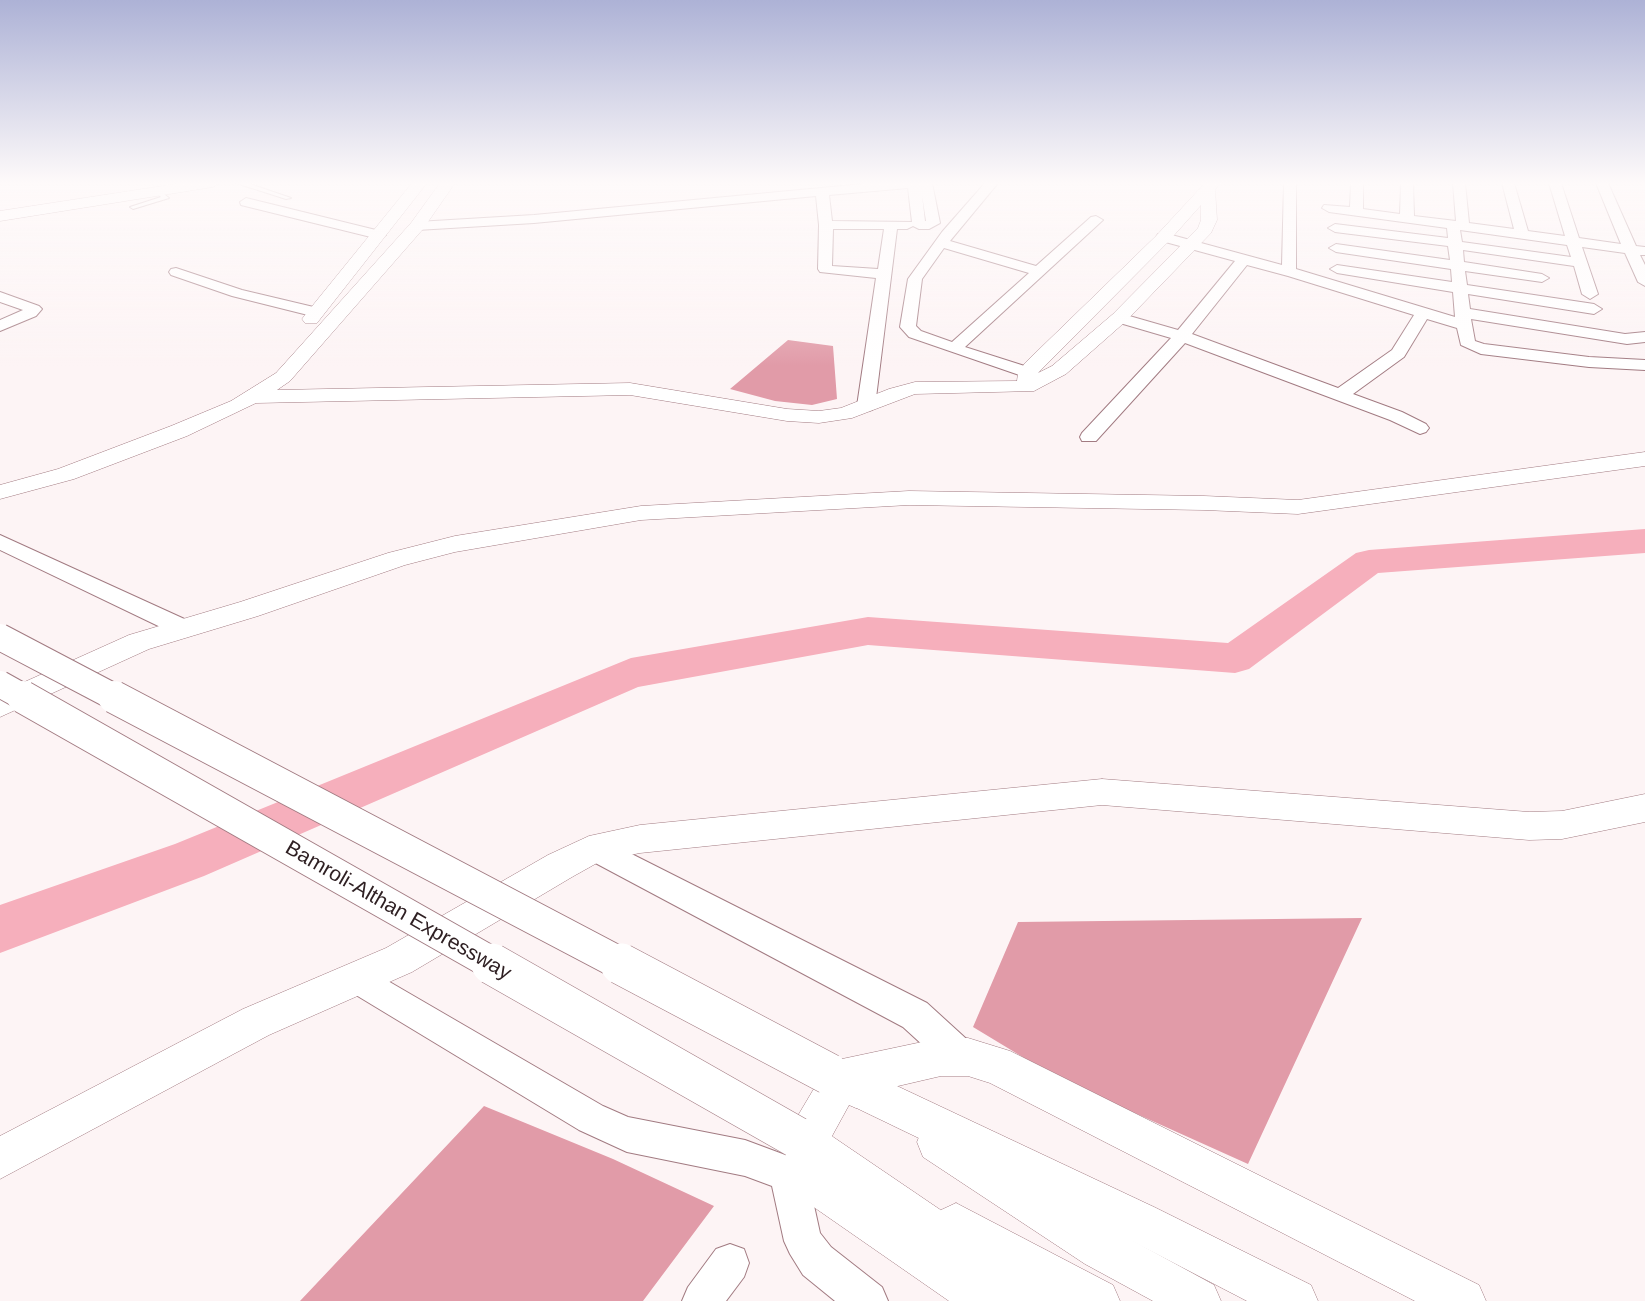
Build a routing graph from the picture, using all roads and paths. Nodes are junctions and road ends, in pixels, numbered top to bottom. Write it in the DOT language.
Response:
graph roads {
  1 [pos="372,244"];
  2 [pos="400,244"];
  3 [pos="826,244"];
  4 [pos="889,244"];
  5 [pos="940,244"];
  6 [pos="947,244"];
  7 [pos="1070,244"];
  8 [pos="1157,244"];
  9 [pos="1187,244"];
  10 [pos="1289,244"];
  11 [pos="1455,244"];
  12 [pos="1575,244"];
  13 [pos="1588,244"];
  14 [pos="1192,245"];
  15 [pos="1336,248"];
  16 [pos="1638,250"];
  17 [pos="1244,259"];
  18 [pos="1581,263"];
  19 [pos="1458,267"];
  20 [pos="1337,269"];
  21 [pos="176,272"];
  22 [pos="1040,272"];
  23 [pos="1289,272"];
  24 [pos="885,274"];
  25 [pos="1542,278"];
  26 [pos="1645,282"];
  27 [pos="1460,289"];
  28 [pos="1590,294"];
  29 [pos="0,297"];
  30 [pos="1594,309"];
  31 [pos="316,312"];
  32 [pos="1423,312"];
  33 [pos="1119,318"];
  34 [pos="1464,319"];
  35 [pos="0,326"];
  36 [pos="1182,336"];
  37 [pos="1645,337"];
  38 [pos="954,349"];
  39 [pos="1645,365"];
  40 [pos="1028,380"];
  41 [pos="1340,395"];
  42 [pos="253,396"];
  43 [pos="866,406"];
  44 [pos="1420,428"];
  45 [pos="1089,437"];
  46 [pos="1645,459"];
  47 [pos="0,473"];
  48 [pos="0,492"];
  49 [pos="0,542"];
  50 [pos="183,628"];
  51 [pos="0,637"];
  52 [pos="0,684"];
  53 [pos="0,706"];
  54 [pos="1645,808"];
  55 [pos="596,849"];
  56 [pos="357,978"];
  57 [pos="961,1057"];
  58 [pos="835,1076"];
  59 [pos="0,1158"];
  60 [pos="802,1160"];
  61 [pos="730,1263"];
  62 [pos="702,1301"];
  63 [pos="868,1301"];
  64 [pos="989,1301"];
  65 [pos="1035,1301"];
  66 [pos="1097,1301"];
  67 [pos="1198,1301"];
  68 [pos="1294,1301"];
  69 [pos="1463,1301"];
  1 -- 31 [label="street"];
  2 -- 42 [label="street"];
  3 -- 24 [label="street"];
  4 -- 24 [label="street"];
  5 -- 38 [label="street"];
  6 -- 22 [label="street"];
  7 -- 22 [label="street"];
  8 -- 40 [label="street"];
  9 -- 14 [label="street"];
  10 -- 23 [label="street"];
  11 -- 18 [label="street"];
  11 -- 19 [label="street"];
  12 -- 18 [label="street"];
  13 -- 16 [label="street"];
  14 -- 17 [label="street"];
  14 -- 33 [label="street"];
  15 -- 19 [label="street"];
  16 -- 26 [label="street"];
  17 -- 23 [label="street"];
  17 -- 36 [label="street"];
  18 -- 28 [label="street"];
  19 -- 25 [label="street"];
  19 -- 27 [label="street"];
  20 -- 27 [label="street"];
  21 -- 31 [label="street"];
  22 -- 38 [label="street"];
  23 -- 32 [label="street"];
  24 -- 43 [label="street"];
  27 -- 30 [label="street"];
  27 -- 34 [label="street"];
  29 -- 35 [label="street"];
  31 -- 47 [label="street"];
  32 -- 34 [label="street"];
  32 -- 41 [label="street"];
  33 -- 36 [label="street"];
  33 -- 40 [label="street"];
  34 -- 37 [label="street"];
  34 -- 39 [label="street"];
  36 -- 41 [label="street"];
  36 -- 45 [label="street"];
  38 -- 40 [label="street"];
  40 -- 43 [label="street"];
  41 -- 44 [label="street"];
  42 -- 43 [label="street"];
  42 -- 48 [label="street"];
  46 -- 50 [label="street"];
  49 -- 50 [label="street"];
  50 -- 53 [label="street"];
  51 -- 58 [label="street, bridge"];
  52 -- 60 [label="street, Bamroli-Althan Expressway, bridge"];
  54 -- 55 [label="street"];
  55 -- 56 [label="street"];
  55 -- 57 [label="street"];
  56 -- 59 [label="street"];
  56 -- 60 [label="street"];
  57 -- 58 [label="street"];
  57 -- 69 [label="street"];
  58 -- 60 [label="street"];
  58 -- 67 [label="street"];
  58 -- 68 [label="street"];
  60 -- 63 [label="street"];
  60 -- 64 [label="street"];
  60 -- 65 [label="street"];
  60 -- 66 [label="street"];
  61 -- 62 [label="street"];
}
